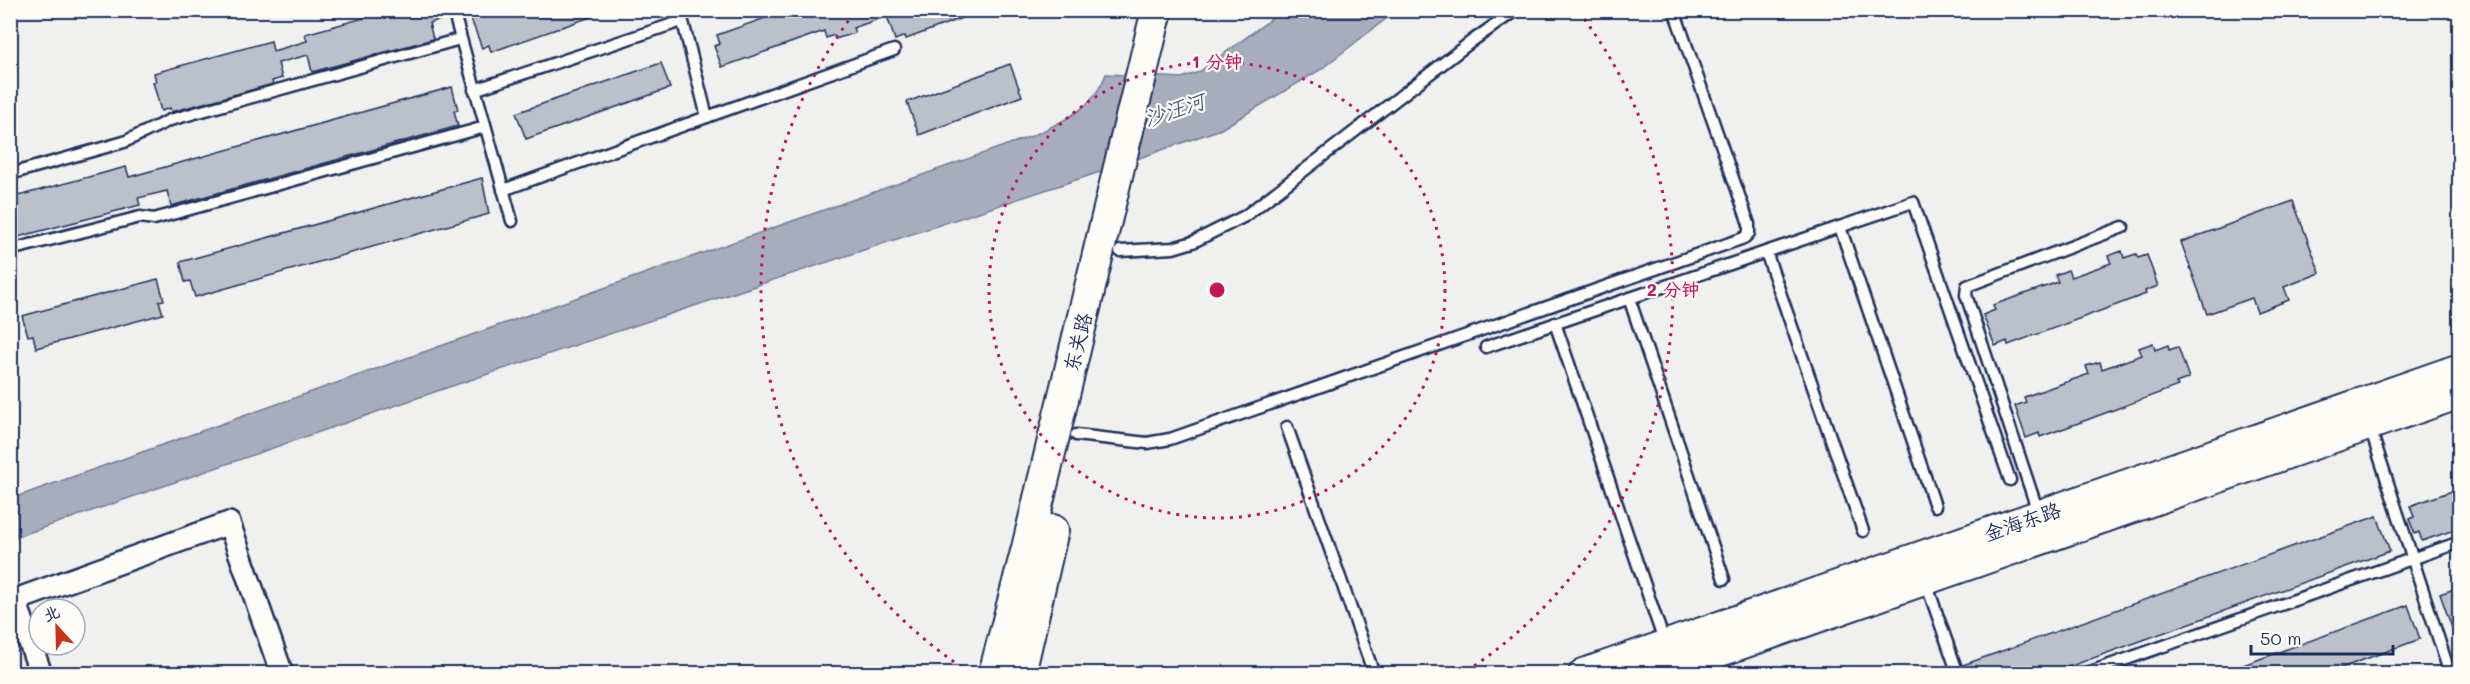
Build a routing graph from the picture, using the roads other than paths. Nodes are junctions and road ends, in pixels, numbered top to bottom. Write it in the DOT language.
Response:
graph roads {
  1 [pos="453,10"];
  2 [pos="1156,10"];
  3 [pos="1178,10"];
  4 [pos="1516,10"];
  5 [pos="1674,10"];
  6 [pos="681,16"];
  7 [pos="460,39"];
  8 [pos="894,50"];
  9 [pos="474,90"];
  10 [pos="707,117"];
  11 [pos="485,127"];
  12 [pos="10,174"];
  13 [pos="503,190"];
  14 [pos="512,221"];
  15 [pos="1840,227"];
  16 [pos="2123,227"];
  17 [pos="10,250"];
  18 [pos="1120,251"];
  19 [pos="1766,252"];
  20 [pos="1629,298"];
  21 [pos="1555,323"];
  22 [pos="1486,347"];
  23 [pos="2460,369"];
  24 [pos="2460,393"];
  25 [pos="2369,425"];
  26 [pos="1287,427"];
  27 [pos="1076,435"];
  28 [pos="2010,480"];
  29 [pos="1935,506"];
  30 [pos="2039,515"];
  31 [pos="1863,531"];
  32 [pos="2460,542"];
  33 [pos="2413,558"];
  34 [pos="1724,579"];
  35 [pos="1925,579"];
  36 [pos="13,601"];
  37 [pos="1665,645"];
  38 [pos="1701,666"];
  39 [pos="41,674"];
  40 [pos="282,674"];
  41 [pos="994,674"];
  42 [pos="1020,674"];
  43 [pos="1374,674"];
  44 [pos="1584,674"];
  45 [pos="1654,674"];
  46 [pos="1958,674"];
  47 [pos="2084,674"];
  48 [pos="2451,674"];
  1 -- 7 [label="lane"];
  2 -- 41 [label="main road, 东关路"];
  3 -- 18 [label="main road, 东关路"];
  4 -- 18 [label="lane"];
  5 -- 27 [label="lane"];
  6 -- 9 [label="lane"];
  6 -- 10 [label="lane"];
  7 -- 9 [label="lane"];
  7 -- 12 [label="lane"];
  8 -- 10 [label="lane"];
  9 -- 11 [label="lane"];
  10 -- 13 [label="lane"];
  11 -- 13 [label="lane"];
  11 -- 17 [label="lane"];
  13 -- 14 [label="lane"];
  15 -- 19 [label="lane"];
  15 -- 28 [label="lane"];
  15 -- 29 [label="lane"];
  16 -- 30 [label="lane"];
  18 -- 27 [label="main road, 东关路"];
  19 -- 20 [label="lane"];
  19 -- 31 [label="lane"];
  20 -- 21 [label="lane"];
  20 -- 34 [label="lane"];
  21 -- 22 [label="lane"];
  21 -- 37 [label="lane"];
  23 -- 30 [label="main road, 金海东路"];
  24 -- 25 [label="main road, 金海东路"];
  25 -- 33 [label="lane"];
  25 -- 35 [label="main road, 金海东路"];
  26 -- 43 [label="lane"];
  27 -- 42 [label="main road, 东关路"];
  30 -- 37 [label="main road, 金海东路"];
  32 -- 33 [label="lane"];
  33 -- 47 [label="lane"];
  33 -- 48 [label="lane"];
  35 -- 38 [label="main road, 金海东路"];
  35 -- 46 [label="lane"];
  36 -- 39 [label="street"];
  36 -- 40 [label="street"];
  37 -- 44 [label="main road, 金海东路"];
  38 -- 45 [label="main road, 金海东路"];
}
